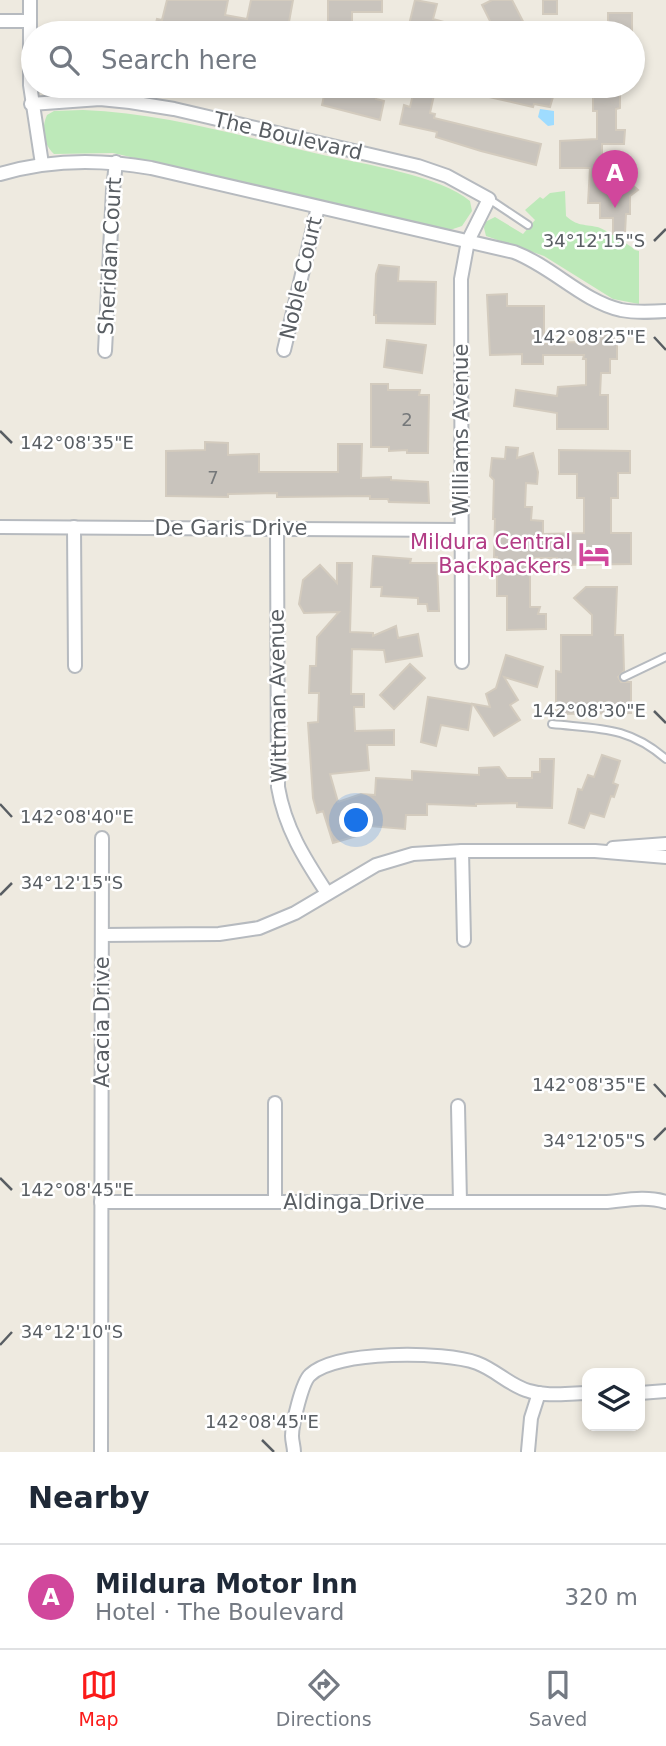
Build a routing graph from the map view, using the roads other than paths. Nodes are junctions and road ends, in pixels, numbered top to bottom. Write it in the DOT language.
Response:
graph roads {
  1 [pos="30,0"];
  2 [pos="0,21"];
  3 [pos="30,21"];
  4 [pos="32,98"];
  5 [pos="32,104"];
  6 [pos="116,162"];
  7 [pos="43,164"];
  8 [pos="0,174"];
  9 [pos="489,199"];
  10 [pos="318,206"];
  11 [pos="528,225"];
  12 [pos="468,241"];
  13 [pos="666,311"];
  14 [pos="284,350"];
  15 [pos="105,351"];
  16 [pos="0,527"];
  17 [pos="74,527"];
  18 [pos="277,528"];
  19 [pos="461,530"];
  20 [pos="666,657"];
  21 [pos="462,662"];
  22 [pos="75,666"];
  23 [pos="624,677"];
  24 [pos="552,724"];
  25 [pos="666,759"];
  26 [pos="102,838"];
  27 [pos="666,844"];
  28 [pos="462,850"];
  29 [pos="595,851"];
  30 [pos="666,857"];
  31 [pos="327,893"];
  32 [pos="103,936"];
  33 [pos="464,940"];
  34 [pos="275,1103"];
  35 [pos="458,1105"];
  36 [pos="102,1202"];
  37 [pos="275,1202"];
  38 [pos="460,1202"];
  39 [pos="666,1203"];
  40 [pos="666,1391"];
  41 [pos="582,1392"];
  42 [pos="539,1393"];
  43 [pos="645,1393"];
  44 [pos="528,1451"];
  45 [pos="101,1452"];
  46 [pos="295,1452"];
  1 -- 3 [label="street"];
  2 -- 3 [label="street"];
  4 -- 5 [label="street"];
  5 -- 7 [label="street"];
  5 -- 9 [label="street, The Boulevard"];
  6 -- 7 [label="street"];
  6 -- 10 [label="street"];
  6 -- 15 [label="street, Sheridan Court"];
  7 -- 8 [label="street"];
  9 -- 11 [label="lane"];
  9 -- 12 [label="street"];
  10 -- 12 [label="street"];
  10 -- 14 [label="street, Noble Court"];
  12 -- 13 [label="street"];
  12 -- 19 [label="street, Williams Avenue"];
  16 -- 17 [label="street, De Garis Drive"];
  17 -- 18 [label="street, De Garis Drive"];
  17 -- 22 [label="street"];
  18 -- 19 [label="street, De Garis Drive"];
  18 -- 31 [label="street, Wittman Avenue"];
  19 -- 21 [label="street, Williams Avenue"];
  20 -- 23 [label="lane"];
  24 -- 25 [label="lane"];
  26 -- 32 [label="street"];
  27 -- 29 [label="street, Acacia Drive"];
  28 -- 29 [label="street, Acacia Drive"];
  28 -- 31 [label="street, Acacia Drive"];
  28 -- 33 [label="street"];
  29 -- 30 [label="street, Acacia Drive"];
  31 -- 32 [label="street, Acacia Drive"];
  32 -- 36 [label="street, Acacia Drive"];
  34 -- 37 [label="street"];
  35 -- 38 [label="street"];
  36 -- 37 [label="street, Aldinga Drive"];
  36 -- 45 [label="street, Acacia Drive"];
  37 -- 38 [label="street, Aldinga Drive"];
  38 -- 39 [label="street, Aldinga Drive"];
  40 -- 43 [label="street"];
  41 -- 42 [label="street"];
  42 -- 44 [label="street"];
  42 -- 46 [label="street"];
}
